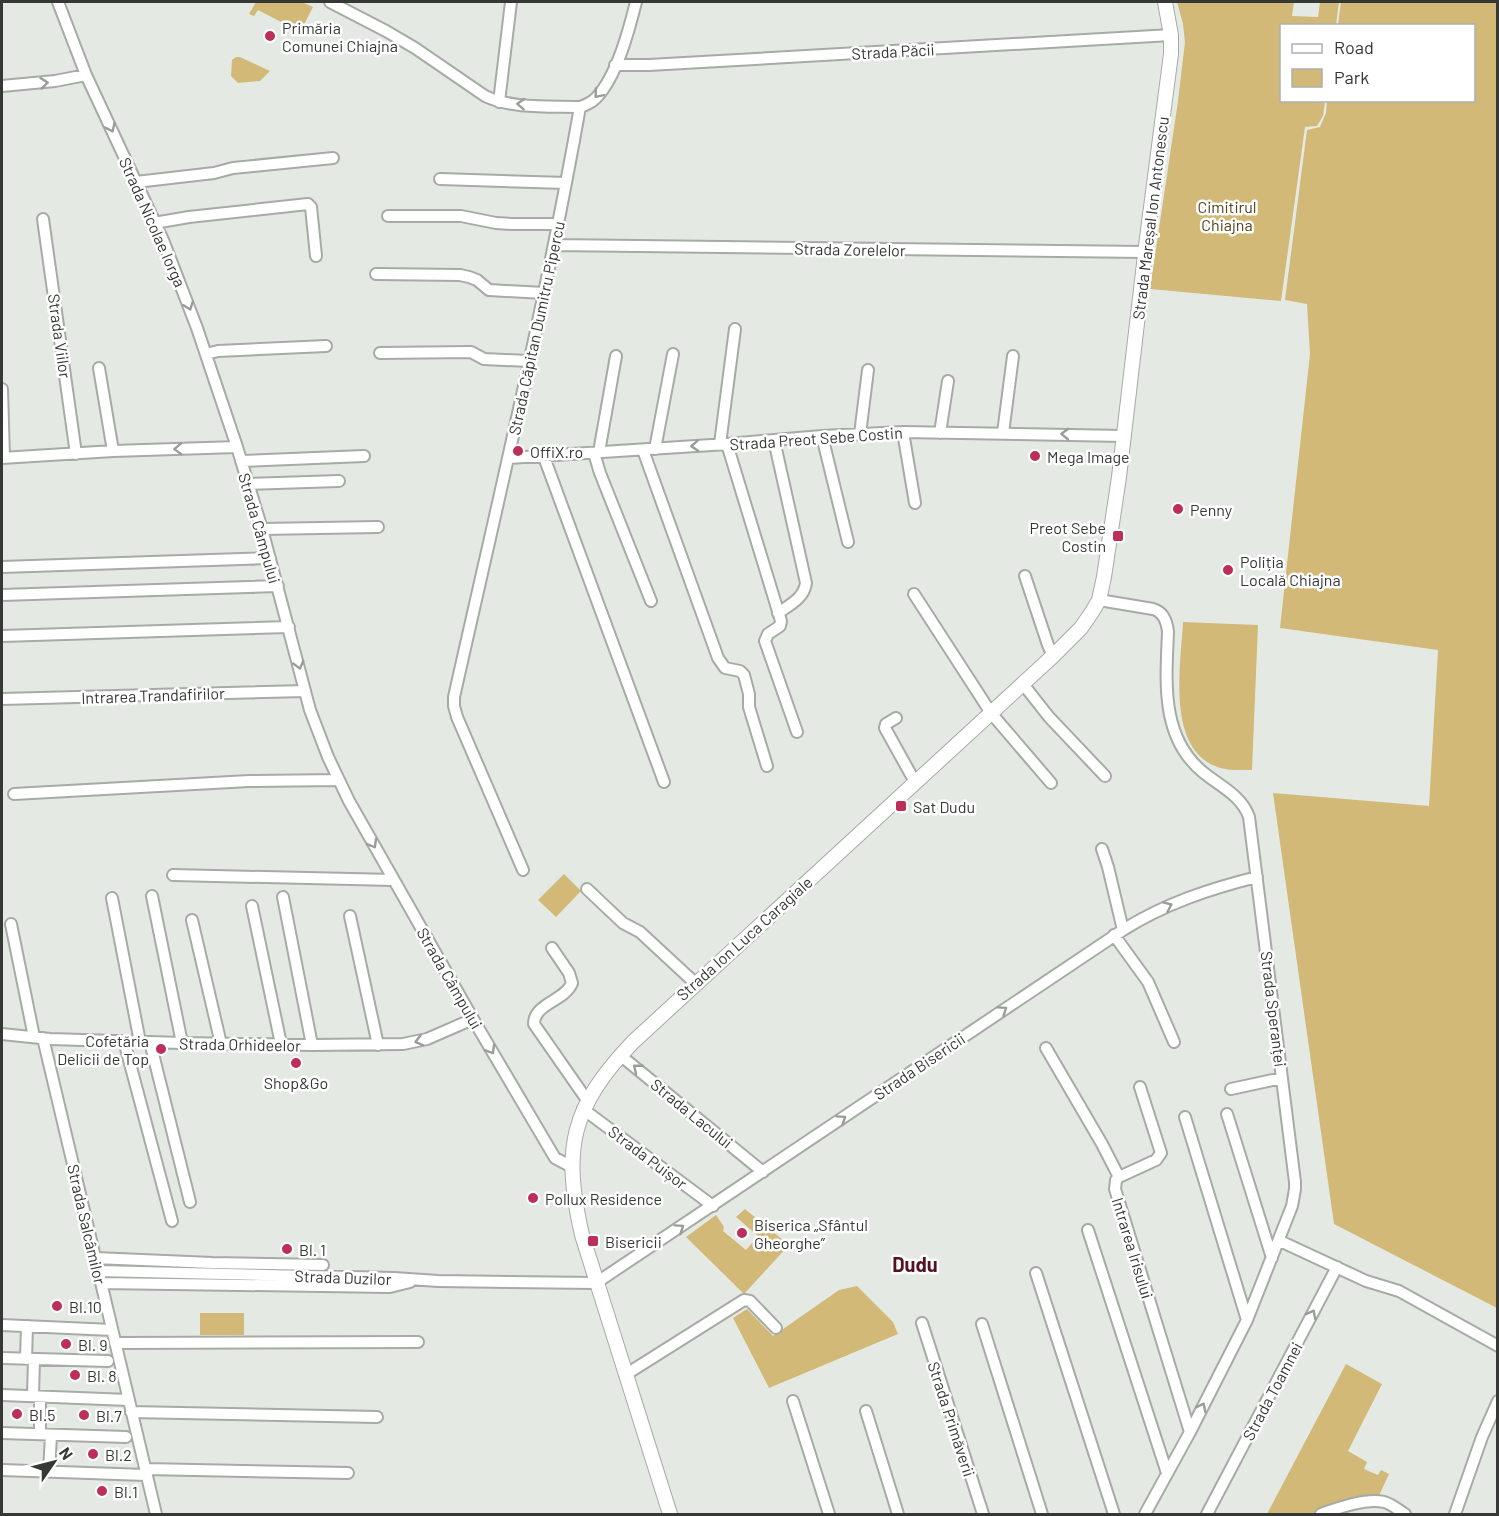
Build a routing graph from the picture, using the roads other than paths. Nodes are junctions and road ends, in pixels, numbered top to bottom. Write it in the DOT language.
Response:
graph roads {
  1 [pos="57,2"];
  2 [pos="330,2"];
  3 [pos="511,2"];
  4 [pos="636,2"];
  5 [pos="1165,2"];
  6 [pos="1171,35"];
  7 [pos="615,65"];
  8 [pos="86,75"];
  9 [pos="2,86"];
  10 [pos="498,102"];
  11 [pos="580,107"];
  12 [pos="333,158"];
  13 [pos="440,179"];
  14 [pos="136,182"];
  15 [pos="566,183"];
  16 [pos="388,216"];
  17 [pos="43,219"];
  18 [pos="154,223"];
  19 [pos="559,224"];
  20 [pos="554,245"];
  21 [pos="1145,252"];
  22 [pos="316,256"];
  23 [pos="376,274"];
  24 [pos="544,293"];
  25 [pos="735,329"];
  26 [pos="326,346"];
  27 [pos="380,353"];
  28 [pos="206,354"];
  29 [pos="673,354"];
  30 [pos="616,356"];
  31 [pos="1013,356"];
  32 [pos="529,361"];
  33 [pos="99,368"];
  34 [pos="868,370"];
  35 [pos="948,381"];
  36 [pos="2,389"];
  37 [pos="903,432"];
  38 [pos="940,433"];
  39 [pos="1003,433"];
  40 [pos="860,434"];
  41 [pos="822,436"];
  42 [pos="1124,436"];
  43 [pos="774,440"];
  44 [pos="723,444"];
  45 [pos="237,447"];
  46 [pos="655,449"];
  47 [pos="643,450"];
  48 [pos="113,452"];
  49 [pos="76,453"];
  50 [pos="597,453"];
  51 [pos="364,456"];
  52 [pos="544,457"];
  53 [pos="3,458"];
  54 [pos="509,459"];
  55 [pos="241,461"];
  56 [pos="339,481"];
  57 [pos="248,484"];
  58 [pos="915,503"];
  59 [pos="378,527"];
  60 [pos="262,529"];
  61 [pos="848,542"];
  62 [pos="270,558"];
  63 [pos="2,567"];
  64 [pos="1025,576"];
  65 [pos="278,586"];
  66 [pos="914,594"];
  67 [pos="2,595"];
  68 [pos="1099,600"];
  69 [pos="651,601"];
  70 [pos="778,613"];
  71 [pos="289,627"];
  72 [pos="2,636"];
  73 [pos="1053,656"];
  74 [pos="1023,684"];
  75 [pos="305,691"];
  76 [pos="2,699"];
  77 [pos="991,713"];
  78 [pos="896,718"];
  79 [pos="797,732"];
  80 [pos="767,766"];
  81 [pos="1105,776"];
  82 [pos="338,780"];
  83 [pos="664,782"];
  84 [pos="915,782"];
  85 [pos="1051,783"];
  86 [pos="14,794"];
  87 [pos="1102,849"];
  88 [pos="523,870"];
  89 [pos="173,875"];
  90 [pos="1257,877"];
  91 [pos="394,880"];
  92 [pos="587,889"];
  93 [pos="152,896"];
  94 [pos="283,897"];
  95 [pos="112,898"];
  96 [pos="252,906"];
  97 [pos="350,916"];
  98 [pos="192,920"];
  99 [pos="11,924"];
  100 [pos="1118,933"];
  101 [pos="552,948"];
  102 [pos="694,983"];
  103 [pos="473,1019"];
  104 [pos="2,1034"];
  105 [pos="38,1038"];
  106 [pos="124,1041"];
  107 [pos="145,1042"];
  108 [pos="1174,1042"];
  109 [pos="182,1043"];
  110 [pos="221,1044"];
  111 [pos="281,1044"];
  112 [pos="312,1045"];
  113 [pos="378,1045"];
  114 [pos="1046,1048"];
  115 [pos="620,1055"];
  116 [pos="1282,1078"];
  117 [pos="1140,1087"];
  118 [pos="1231,1089"];
  119 [pos="585,1105"];
  120 [pos="1227,1114"];
  121 [pos="1185,1117"];
  122 [pos="572,1167"];
  123 [pos="763,1172"];
  124 [pos="1119,1176"];
  125 [pos="190,1202"];
  126 [pos="713,1206"];
  127 [pos="172,1221"];
  128 [pos="1088,1230"];
  129 [pos="1280,1241"];
  130 [pos="95,1258"];
  131 [pos="1272,1258"];
  132 [pos="323,1264"];
  133 [pos="1337,1267"];
  134 [pos="98,1271"];
  135 [pos="1036,1273"];
  136 [pos="419,1280"];
  137 [pos="101,1283"];
  138 [pos="592,1283"];
  139 [pos="1248,1320"];
  140 [pos="922,1323"];
  141 [pos="2,1324"];
  142 [pos="982,1324"];
  143 [pos="27,1326"];
  144 [pos="776,1329"];
  145 [pos="112,1330"];
  146 [pos="418,1342"];
  147 [pos="115,1343"];
  148 [pos="1497,1346"];
  149 [pos="2,1358"];
  150 [pos="30,1359"];
  151 [pos="108,1361"];
  152 [pos="625,1375"];
  153 [pos="2,1395"];
  154 [pos="37,1396"];
  155 [pos="129,1400"];
  156 [pos="792,1401"];
  157 [pos="1497,1401"];
  158 [pos="866,1411"];
  159 [pos="131,1412"];
  160 [pos="377,1417"];
  161 [pos="1190,1432"];
  162 [pos="2,1433"];
  163 [pos="45,1435"];
  164 [pos="126,1437"];
  165 [pos="2,1470"];
  166 [pos="49,1472"];
  167 [pos="146,1472"];
  168 [pos="348,1473"];
  169 [pos="1167,1473"];
  170 [pos="156,1515"];
  171 [pos="670,1515"];
  172 [pos="829,1515"];
  173 [pos="898,1515"];
  174 [pos="982,1515"];
  175 [pos="1042,1515"];
  176 [pos="1114,1515"];
  177 [pos="1145,1515"];
  178 [pos="1207,1515"];
  179 [pos="1321,1515"];
  180 [pos="1405,1515"];
  181 [pos="1455,1515"];
  1 -- 8 [label="street, Strada Nicolae Iorga"];
  2 -- 10 [label="street"];
  3 -- 10 [label="street"];
  4 -- 7 [label="street"];
  5 -- 6 [label="main road, Strada Mareșal Ion Antonescu"];
  6 -- 7 [label="street, Strada Păcii"];
  6 -- 21 [label="main road, Strada Mareșal Ion Antonescu"];
  7 -- 11 [label="street, one-way"];
  9 -- 8 [label="street, one-way"];
  8 -- 14 [label="street, Strada Nicolae Iorga, one-way"];
  11 -- 10 [label="street, one-way"];
  11 -- 15 [label="street, Strada Căpitan Dumitru Pipercu"];
  12 -- 14 [label="street"];
  13 -- 15 [label="street"];
  14 -- 18 [label="street, Strada Nicolae Iorga"];
  15 -- 19 [label="street, Strada Căpitan Dumitru Pipercu"];
  16 -- 19 [label="street"];
  17 -- 49 [label="street, Strada Viilor"];
  18 -- 22 [label="street"];
  18 -- 28 [label="street, Strada Nicolae Iorga, one-way"];
  19 -- 20 [label="street, Strada Căpitan Dumitru Pipercu"];
  20 -- 21 [label="street, Strada Zorelelor"];
  20 -- 24 [label="street, Strada Căpitan Dumitru Pipercu"];
  21 -- 42 [label="main road, Strada Mareșal Ion Antonescu"];
  23 -- 24 [label="street"];
  24 -- 32 [label="street, Strada Căpitan Dumitru Pipercu"];
  25 -- 44 [label="street"];
  26 -- 28 [label="street"];
  27 -- 32 [label="street"];
  28 -- 45 [label="street, Strada Nicolae Iorga"];
  29 -- 46 [label="street"];
  30 -- 50 [label="street"];
  31 -- 39 [label="street"];
  32 -- 54 [label="street, Strada Căpitan Dumitru Pipercu"];
  33 -- 48 [label="street"];
  34 -- 40 [label="street"];
  35 -- 38 [label="street"];
  36 -- 53 [label="street"];
  37 -- 38 [label="street, Strada Preot Sebe Costin"];
  37 -- 40 [label="street, Strada Preot Sebe Costin"];
  37 -- 58 [label="street"];
  38 -- 39 [label="street, Strada Preot Sebe Costin"];
  42 -- 39 [label="street, Strada Preot Sebe Costin, one-way"];
  40 -- 41 [label="street, Strada Preot Sebe Costin"];
  41 -- 43 [label="street, Strada Preot Sebe Costin"];
  41 -- 61 [label="street"];
  42 -- 68 [label="main road, Strada Ion Luca Caragiale"];
  43 -- 44 [label="street, Strada Preot Sebe Costin"];
  43 -- 70 [label="street"];
  44 -- 46 [label="street, Strada Preot Sebe Costin, one-way"];
  44 -- 70 [label="street"];
  45 -- 48 [label="street, one-way"];
  45 -- 55 [label="street, Strada Câmpului"];
  46 -- 47 [label="street, Strada Preot Sebe Costin"];
  47 -- 50 [label="street, Strada Preot Sebe Costin"];
  47 -- 80 [label="street"];
  48 -- 49 [label="street"];
  49 -- 53 [label="street"];
  50 -- 52 [label="street, Strada Preot Sebe Costin"];
  50 -- 69 [label="street"];
  51 -- 55 [label="street"];
  52 -- 54 [label="street, Strada Preot Sebe Costin"];
  52 -- 83 [label="street"];
  54 -- 88 [label="street, Strada Căpitan Dumitru Pipercu"];
  55 -- 57 [label="street, Strada Câmpului"];
  56 -- 57 [label="street"];
  57 -- 60 [label="street, Strada Câmpului"];
  59 -- 60 [label="street"];
  60 -- 62 [label="street, Strada Câmpului"];
  62 -- 63 [label="street"];
  62 -- 65 [label="street, Strada Câmpului"];
  64 -- 73 [label="street"];
  65 -- 67 [label="street"];
  65 -- 71 [label="street, Strada Câmpului"];
  66 -- 77 [label="street"];
  68 -- 73 [label="main road, Strada Ion Luca Caragiale"];
  68 -- 90 [label="street, Strada Speranței"];
  70 -- 79 [label="street"];
  71 -- 72 [label="street"];
  71 -- 75 [label="street, Strada Câmpului, one-way"];
  73 -- 74 [label="main road, Strada Ion Luca Caragiale"];
  74 -- 77 [label="main road, Strada Ion Luca Caragiale"];
  74 -- 81 [label="street"];
  75 -- 76 [label="street, Intrarea Trandafirilor"];
  75 -- 82 [label="street, Strada Câmpului"];
  77 -- 84 [label="main road, Strada Ion Luca Caragiale"];
  77 -- 85 [label="street"];
  78 -- 84 [label="street"];
  82 -- 86 [label="street"];
  82 -- 91 [label="street, Strada Câmpului, one-way"];
  84 -- 102 [label="main road, Strada Ion Luca Caragiale"];
  87 -- 100 [label="street"];
  89 -- 91 [label="street"];
  100 -- 90 [label="street, Strada Bisericii, one-way"];
  90 -- 116 [label="street, Strada Speranței"];
  91 -- 103 [label="street, Strada Câmpului"];
  92 -- 102 [label="street"];
  93 -- 109 [label="street"];
  94 -- 112 [label="street"];
  95 -- 107 [label="street"];
  96 -- 111 [label="street"];
  97 -- 113 [label="street"];
  98 -- 110 [label="street"];
  99 -- 105 [label="street, Strada Salcâmilor"];
  100 -- 108 [label="street"];
  123 -- 100 [label="street, Strada Bisericii, one-way"];
  101 -- 119 [label="street, Strada Puișor"];
  102 -- 115 [label="main road, Strada Ion Luca Caragiale"];
  103 -- 113 [label="street, Strada Orhideelor, one-way"];
  103 -- 122 [label="street, Strada Câmpului, one-way"];
  104 -- 105 [label="street, Strada Orhideelor"];
  105 -- 106 [label="street, Strada Orhideelor"];
  105 -- 130 [label="street, Strada Salcâmilor"];
  106 -- 107 [label="street, Strada Orhideelor"];
  106 -- 127 [label="street"];
  107 -- 109 [label="street, Strada Orhideelor"];
  107 -- 125 [label="street"];
  109 -- 110 [label="street, Strada Orhideelor"];
  110 -- 111 [label="street, Strada Orhideelor"];
  111 -- 112 [label="street, Strada Orhideelor"];
  112 -- 113 [label="street, Strada Orhideelor"];
  114 -- 124 [label="street"];
  115 -- 119 [label="main road, Strada Ion Luca Caragiale"];
  123 -- 115 [label="street, Strada Lacului, one-way"];
  116 -- 118 [label="street"];
  116 -- 129 [label="street, Strada Speranței"];
  117 -- 124 [label="street, Intrarea Irisului"];
  119 -- 122 [label="main road, Strada Ion Luca Caragiale"];
  119 -- 126 [label="street, Strada Puișor"];
  120 -- 131 [label="street"];
  121 -- 139 [label="street"];
  122 -- 138 [label="main road, Strada Ion Luca Caragiale"];
  123 -- 126 [label="street, Strada Bisericii"];
  124 -- 161 [label="street, Intrarea Irisului"];
  138 -- 126 [label="street, Strada Bisericii, one-way"];
  128 -- 169 [label="street"];
  129 -- 131 [label="street, Strada Speranței"];
  129 -- 133 [label="street"];
  130 -- 132 [label="street"];
  130 -- 134 [label="street, Strada Salcâmilor"];
  131 -- 139 [label="street, Strada Speranței"];
  133 -- 148 [label="street"];
  178 -- 133 [label="street, Strada Toamnei, one-way"];
  134 -- 136 [label="street, Strada Duzilor"];
  134 -- 137 [label="street, Strada Salcâmilor"];
  135 -- 176 [label="street"];
  136 -- 137 [label="street"];
  136 -- 138 [label="street, Strada Duzilor"];
  137 -- 145 [label="street, Strada Salcâmilor"];
  138 -- 152 [label="main road, Strada Ion Luca Caragiale"];
  161 -- 139 [label="street, Strada Speranței, one-way"];
  140 -- 174 [label="street, Strada Primăverii"];
  141 -- 143 [label="street"];
  142 -- 175 [label="street"];
  143 -- 145 [label="street"];
  143 -- 150 [label="street"];
  144 -- 152 [label="street"];
  145 -- 147 [label="street, Strada Salcâmilor"];
  146 -- 147 [label="street"];
  147 -- 155 [label="street, Strada Salcâmilor"];
  149 -- 150 [label="street"];
  150 -- 151 [label="street"];
  150 -- 154 [label="street"];
  152 -- 171 [label="main road, Strada Ion Luca Caragiale"];
  153 -- 154 [label="street"];
  154 -- 155 [label="street"];
  154 -- 163 [label="street"];
  155 -- 159 [label="street, Strada Salcâmilor"];
  156 -- 172 [label="street"];
  157 -- 181 [label="street"];
  158 -- 173 [label="street"];
  159 -- 160 [label="street"];
  159 -- 167 [label="street, Strada Salcâmilor"];
  161 -- 169 [label="street, Strada Speranței"];
  162 -- 163 [label="street"];
  163 -- 164 [label="street"];
  163 -- 166 [label="street"];
  165 -- 166 [label="street"];
  166 -- 167 [label="street"];
  167 -- 168 [label="street"];
  167 -- 170 [label="street, Strada Salcâmilor"];
  169 -- 177 [label="street, Strada Speranței"];
  179 -- 180 [label="street"];
}
